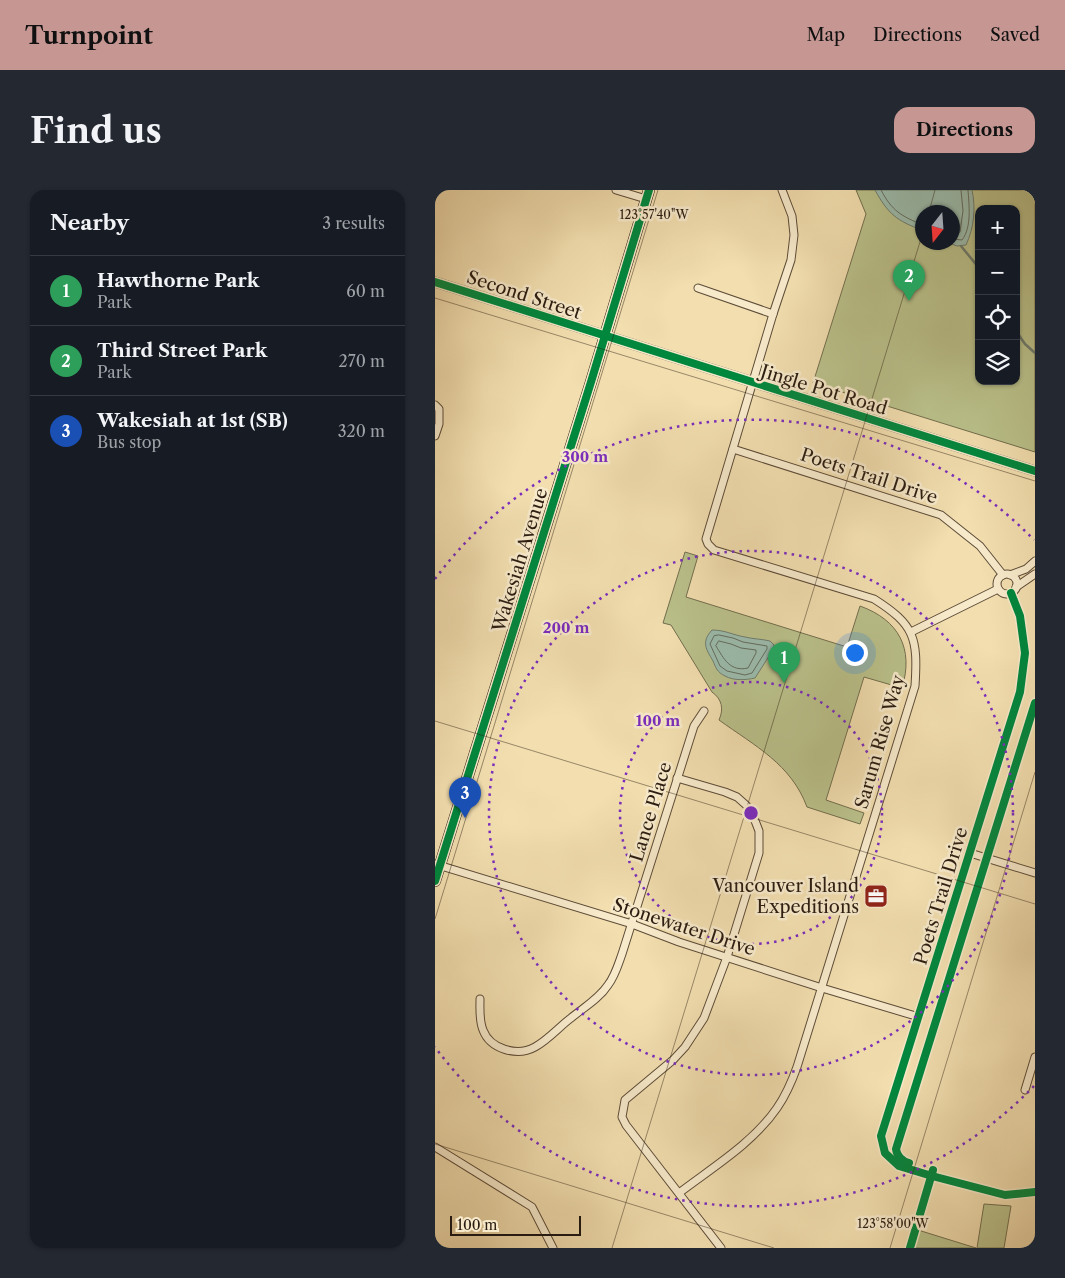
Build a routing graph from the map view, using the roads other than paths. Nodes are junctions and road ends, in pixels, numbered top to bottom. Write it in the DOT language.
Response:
graph roads {
  1 [pos="616,190"];
  2 [pos="782,190"];
  3 [pos="648,195"];
  4 [pos="435,282"];
  5 [pos="698,288"];
  6 [pos="773,314"];
  7 [pos="605,336"];
  8 [pos="753,383"];
  9 [pos="435,405"];
  10 [pos="435,436"];
  11 [pos="733,449"];
  12 [pos="1035,471"];
  13 [pos="1035,561"];
  14 [pos="1035,574"];
  15 [pos="1006,575"];
  16 [pos="998,589"];
  17 [pos="1014,590"];
  18 [pos="911,632"];
  19 [pos="704,710"];
  20 [pos="677,778"];
  21 [pos="970,853"];
  22 [pos="437,864"];
  23 [pos="1035,873"];
  24 [pos="435,881"];
  25 [pos="631,924"];
  26 [pos="727,957"];
  27 [pos="822,988"];
  28 [pos="480,999"];
  29 [pos="919,1017"];
  30 [pos="1035,1058"];
  31 [pos="1025,1090"];
  32 [pos="435,1147"];
  33 [pos="1035,1192"];
  34 [pos="679,1193"];
  35 [pos="553,1248"];
  36 [pos="721,1248"];
  1 -- 3 [label="street"];
  2 -- 6 [label="street, Sarum Rise Way"];
  3 -- 7 [label="main road, Wakesiah Avenue"];
  4 -- 7 [label="street, Second Street"];
  5 -- 6 [label="street"];
  6 -- 8 [label="street, Sarum Rise Way"];
  7 -- 8 [label="street, Jingle Pot Road"];
  7 -- 22 [label="main road, Wakesiah Avenue"];
  8 -- 11 [label="street, Sarum Rise Way"];
  8 -- 12 [label="street, Jingle Pot Road"];
  9 -- 10 [label="street"];
  11 -- 15 [label="street, Poets Trail Drive"];
  11 -- 18 [label="street, Sarum Rise Way"];
  13 -- 15 [label="street"];
  14 -- 17 [label="street"];
  15 -- 16 [label="street"];
  15 -- 17 [label="street"];
  16 -- 17 [label="street"];
  16 -- 18 [label="street"];
  17 -- 21 [label="street, Poets Trail Drive"];
  18 -- 27 [label="street, Sarum Rise Way"];
  19 -- 20 [label="street, Lance Place"];
  20 -- 25 [label="street, Lance Place"];
  20 -- 26 [label="street"];
  21 -- 23 [label="street"];
  21 -- 29 [label="street, Poets Trail Drive"];
  22 -- 24 [label="main road, Wakesiah Avenue"];
  22 -- 25 [label="street, Stonewater Drive"];
  25 -- 26 [label="street, Stonewater Drive"];
  25 -- 28 [label="street, Lance Place"];
  26 -- 27 [label="street, Stonewater Drive"];
  26 -- 34 [label="street"];
  27 -- 29 [label="street, Stonewater Drive"];
  27 -- 34 [label="street, Sarum Rise Way"];
  29 -- 33 [label="street, Poets Trail Drive"];
  30 -- 31 [label="street"];
  32 -- 35 [label="street"];
  34 -- 36 [label="street"];
}
